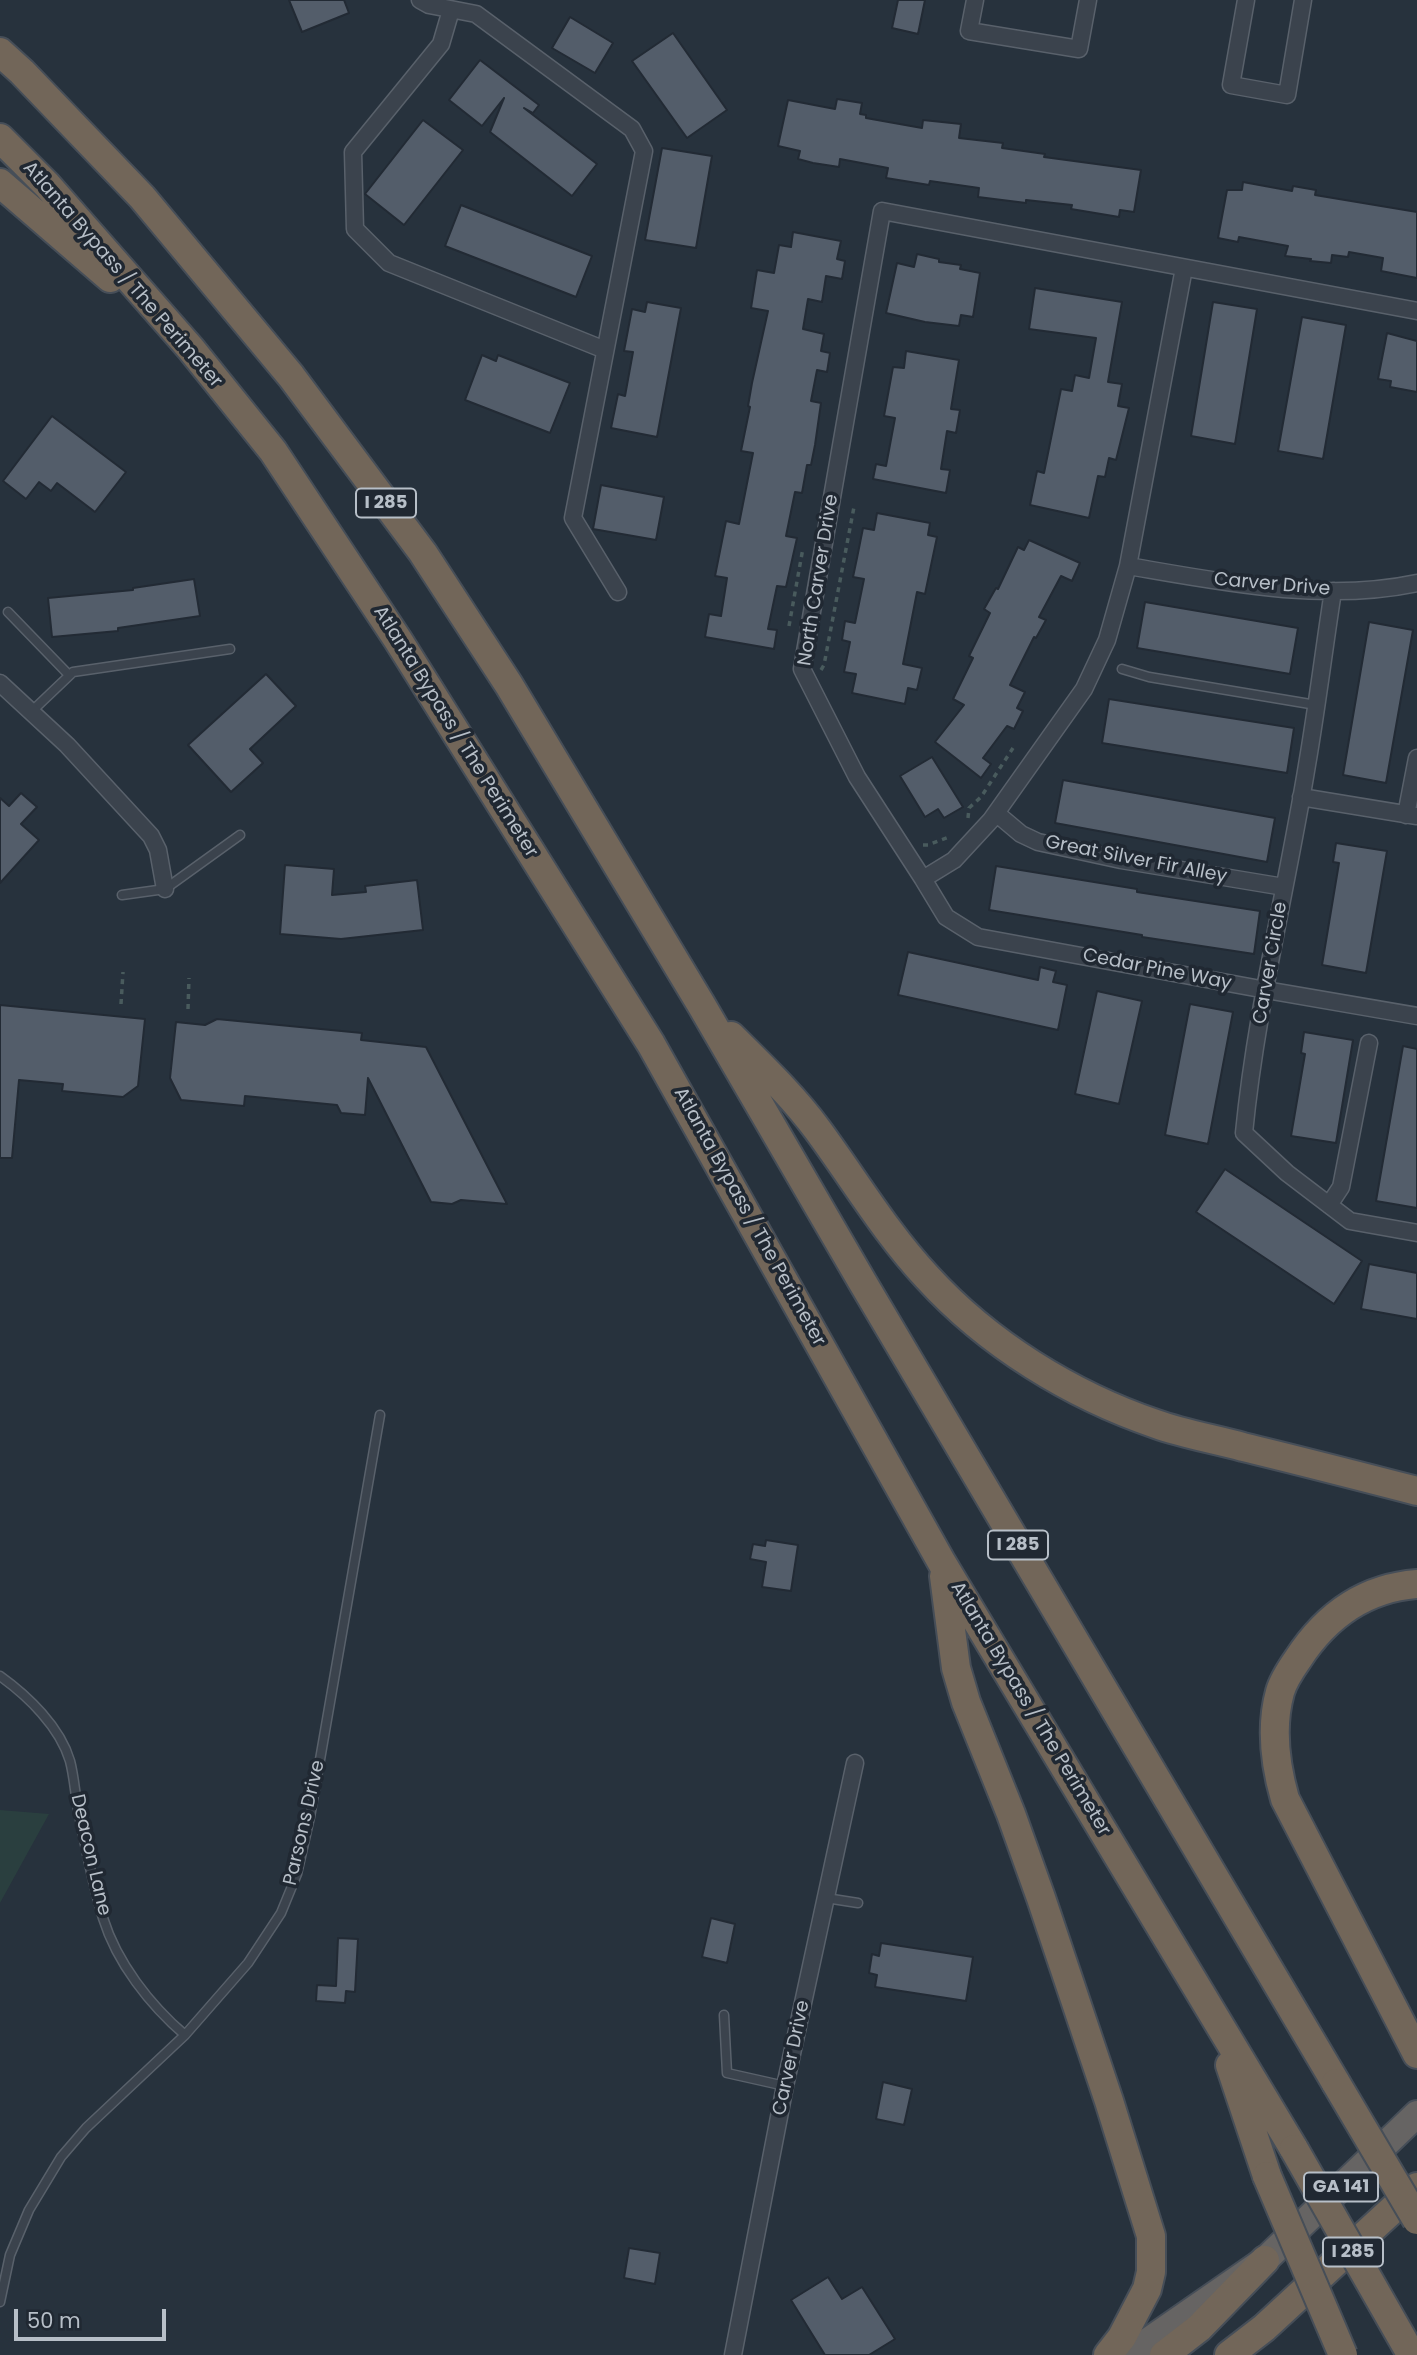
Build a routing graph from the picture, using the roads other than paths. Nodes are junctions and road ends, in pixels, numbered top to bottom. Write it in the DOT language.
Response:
graph roads {
  1 [pos="420,0"];
  2 [pos="975,0"];
  3 [pos="1088,0"];
  4 [pos="1245,0"];
  5 [pos="1303,0"];
  6 [pos="451,10"];
  7 [pos="0,52"];
  8 [pos="0,138"];
  9 [pos="0,183"];
  10 [pos="1184,268"];
  11 [pos="1417,312"];
  12 [pos="191,349"];
  13 [pos="605,350"];
  14 [pos="1128,566"];
  15 [pos="1417,583"];
  16 [pos="1333,591"];
  17 [pos="618,592"];
  18 [pos="8,612"];
  19 [pos="230,649"];
  20 [pos="1122,669"];
  21 [pos="69,675"];
  22 [pos="0,683"];
  23 [pos="1316,705"];
  24 [pos="32,712"];
  25 [pos="1417,758"];
  26 [pos="1301,797"];
  27 [pos="996,813"];
  28 [pos="1412,815"];
  29 [pos="240,835"];
  30 [pos="923,879"];
  31 [pos="1284,887"];
  32 [pos="165,889"];
  33 [pos="122,895"];
  34 [pos="1266,990"];
  35 [pos="702,1006"];
  36 [pos="1417,1016"];
  37 [pos="1369,1043"];
  38 [pos="1329,1205"];
  39 [pos="1417,1233"];
  40 [pos="380,1415"];
  41 [pos="1417,1491"];
  42 [pos="942,1563"];
  43 [pos="1417,1584"];
  44 [pos="0,1676"];
  45 [pos="855,1763"];
  46 [pos="826,1898"];
  47 [pos="858,1903"];
  48 [pos="724,2015"];
  49 [pos="1214,2016"];
  50 [pos="185,2035"];
  51 [pos="1417,2054"];
  52 [pos="785,2086"];
  53 [pos="1417,2114"];
  54 [pos="1417,2187"];
  55 [pos="1417,2220"];
  56 [pos="1265,2260"];
  57 [pos="0,2302"];
  58 [pos="1264,2328"];
  59 [pos="733,2355"];
  60 [pos="1108,2355"];
  61 [pos="1128,2355"];
  62 [pos="1164,2355"];
  63 [pos="1229,2355"];
  64 [pos="1243,2355"];
  65 [pos="1343,2355"];
  66 [pos="1411,2355"];
  1 -- 6 [label="street"];
  2 -- 3 [label="street"];
  4 -- 5 [label="street"];
  6 -- 13 [label="street"];
  6 -- 13 [label="street"];
  7 -- 35 [label="highway, I 285"];
  8 -- 12 [label="highway, Atlanta Bypass / The Perimeter / I 285"];
  9 -- 12 [label="highway"];
  10 -- 11 [label="street"];
  10 -- 14 [label="street"];
  10 -- 30 [label="street, North Carver Drive"];
  12 -- 42 [label="highway, Atlanta Bypass / The Perimeter / I 285"];
  13 -- 17 [label="street"];
  14 -- 16 [label="street, Carver Drive"];
  14 -- 27 [label="street"];
  15 -- 16 [label="street, Carver Drive"];
  16 -- 23 [label="street, Carver Circle"];
  18 -- 21 [label="lane"];
  19 -- 21 [label="lane"];
  20 -- 23 [label="lane"];
  21 -- 24 [label="lane"];
  22 -- 24 [label="street"];
  23 -- 26 [label="street, Carver Circle"];
  24 -- 32 [label="street"];
  25 -- 28 [label="street"];
  26 -- 28 [label="street"];
  26 -- 31 [label="street, Carver Circle"];
  27 -- 30 [label="street"];
  27 -- 31 [label="street, Great Silver Fir Alley"];
  29 -- 32 [label="lane"];
  30 -- 34 [label="street, Cedar Pine Way"];
  31 -- 34 [label="street, Carver Circle"];
  32 -- 33 [label="lane"];
  34 -- 36 [label="street, Cedar Pine Way"];
  34 -- 38 [label="street, Carver Circle"];
  35 -- 41 [label="highway"];
  35 -- 55 [label="highway, I 285, bridge"];
  37 -- 38 [label="street"];
  38 -- 39 [label="street, Carver Circle"];
  40 -- 50 [label="lane, Parsons Drive"];
  42 -- 49 [label="highway, Atlanta Bypass / The Perimeter / I 285"];
  42 -- 60 [label="highway"];
  43 -- 51 [label="highway"];
  44 -- 50 [label="lane, Deacon Lane"];
  45 -- 46 [label="street, Carver Drive"];
  46 -- 47 [label="lane"];
  46 -- 52 [label="street, Carver Drive"];
  48 -- 52 [label="lane"];
  49 -- 65 [label="highway, bridge"];
  49 -- 66 [label="highway, Atlanta Bypass / The Perimeter / I 285, bridge"];
  50 -- 57 [label="lane, Parsons Drive"];
  52 -- 59 [label="street, Carver Drive"];
  53 -- 56 [label="highway, GA 141"];
  54 -- 58 [label="highway, GA 141"];
  56 -- 61 [label="highway, GA 141"];
  56 -- 62 [label="highway"];
  58 -- 63 [label="highway, GA 141"];
  58 -- 64 [label="highway"];
}
